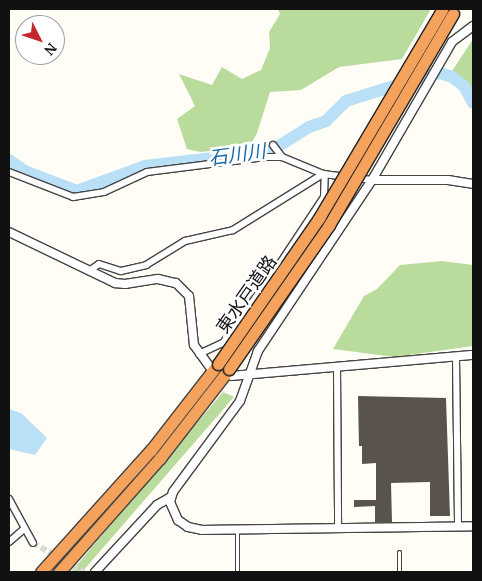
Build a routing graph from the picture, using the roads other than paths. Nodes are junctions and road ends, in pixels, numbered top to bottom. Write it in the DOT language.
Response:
graph roads {
  1 [pos="448,10"];
  2 [pos="473,26"];
  3 [pos="276,147"];
  4 [pos="282,157"];
  5 [pos="9,172"];
  6 [pos="324,174"];
  7 [pos="372,180"];
  8 [pos="473,184"];
  9 [pos="9,232"];
  10 [pos="89,271"];
  11 [pos="200,354"];
  12 [pos="473,355"];
  13 [pos="456,358"];
  14 [pos="213,365"];
  15 [pos="336,368"];
  16 [pos="231,372"];
  17 [pos="250,375"];
  18 [pos="170,498"];
  19 [pos="9,499"];
  20 [pos="458,526"];
  21 [pos="473,526"];
  22 [pos="338,529"];
  23 [pos="24,530"];
  24 [pos="237,530"];
  25 [pos="9,542"];
  26 [pos="33,542"];
  27 [pos="399,552"];
  28 [pos="41,572"];
  29 [pos="59,572"];
  30 [pos="95,572"];
  31 [pos="237,572"];
  32 [pos="399,572"];
  1 -- 14 [label="highway, 東水戸道路, bridge"];
  1 -- 16 [label="highway, 東水戸道路, bridge"];
  2 -- 7 [label="street"];
  3 -- 4 [label="street"];
  4 -- 5 [label="street"];
  4 -- 6 [label="street"];
  6 -- 7 [label="street"];
  6 -- 10 [label="street"];
  6 -- 11 [label="street"];
  7 -- 8 [label="street"];
  7 -- 17 [label="street"];
  9 -- 10 [label="street"];
  10 -- 11 [label="street"];
  11 -- 14 [label="street"];
  12 -- 13 [label="street"];
  13 -- 15 [label="street"];
  13 -- 20 [label="street"];
  14 -- 28 [label="highway, 東水戸道路"];
  15 -- 17 [label="street"];
  15 -- 22 [label="street"];
  16 -- 17 [label="street"];
  16 -- 29 [label="highway, 東水戸道路"];
  17 -- 18 [label="street"];
  18 -- 24 [label="street"];
  18 -- 30 [label="street"];
  19 -- 23 [label="street"];
  20 -- 21 [label="street"];
  20 -- 22 [label="street"];
  22 -- 24 [label="street"];
  23 -- 25 [label="street"];
  23 -- 26 [label="street"];
  24 -- 31 [label="lane"];
  27 -- 32 [label="lane"];
}
